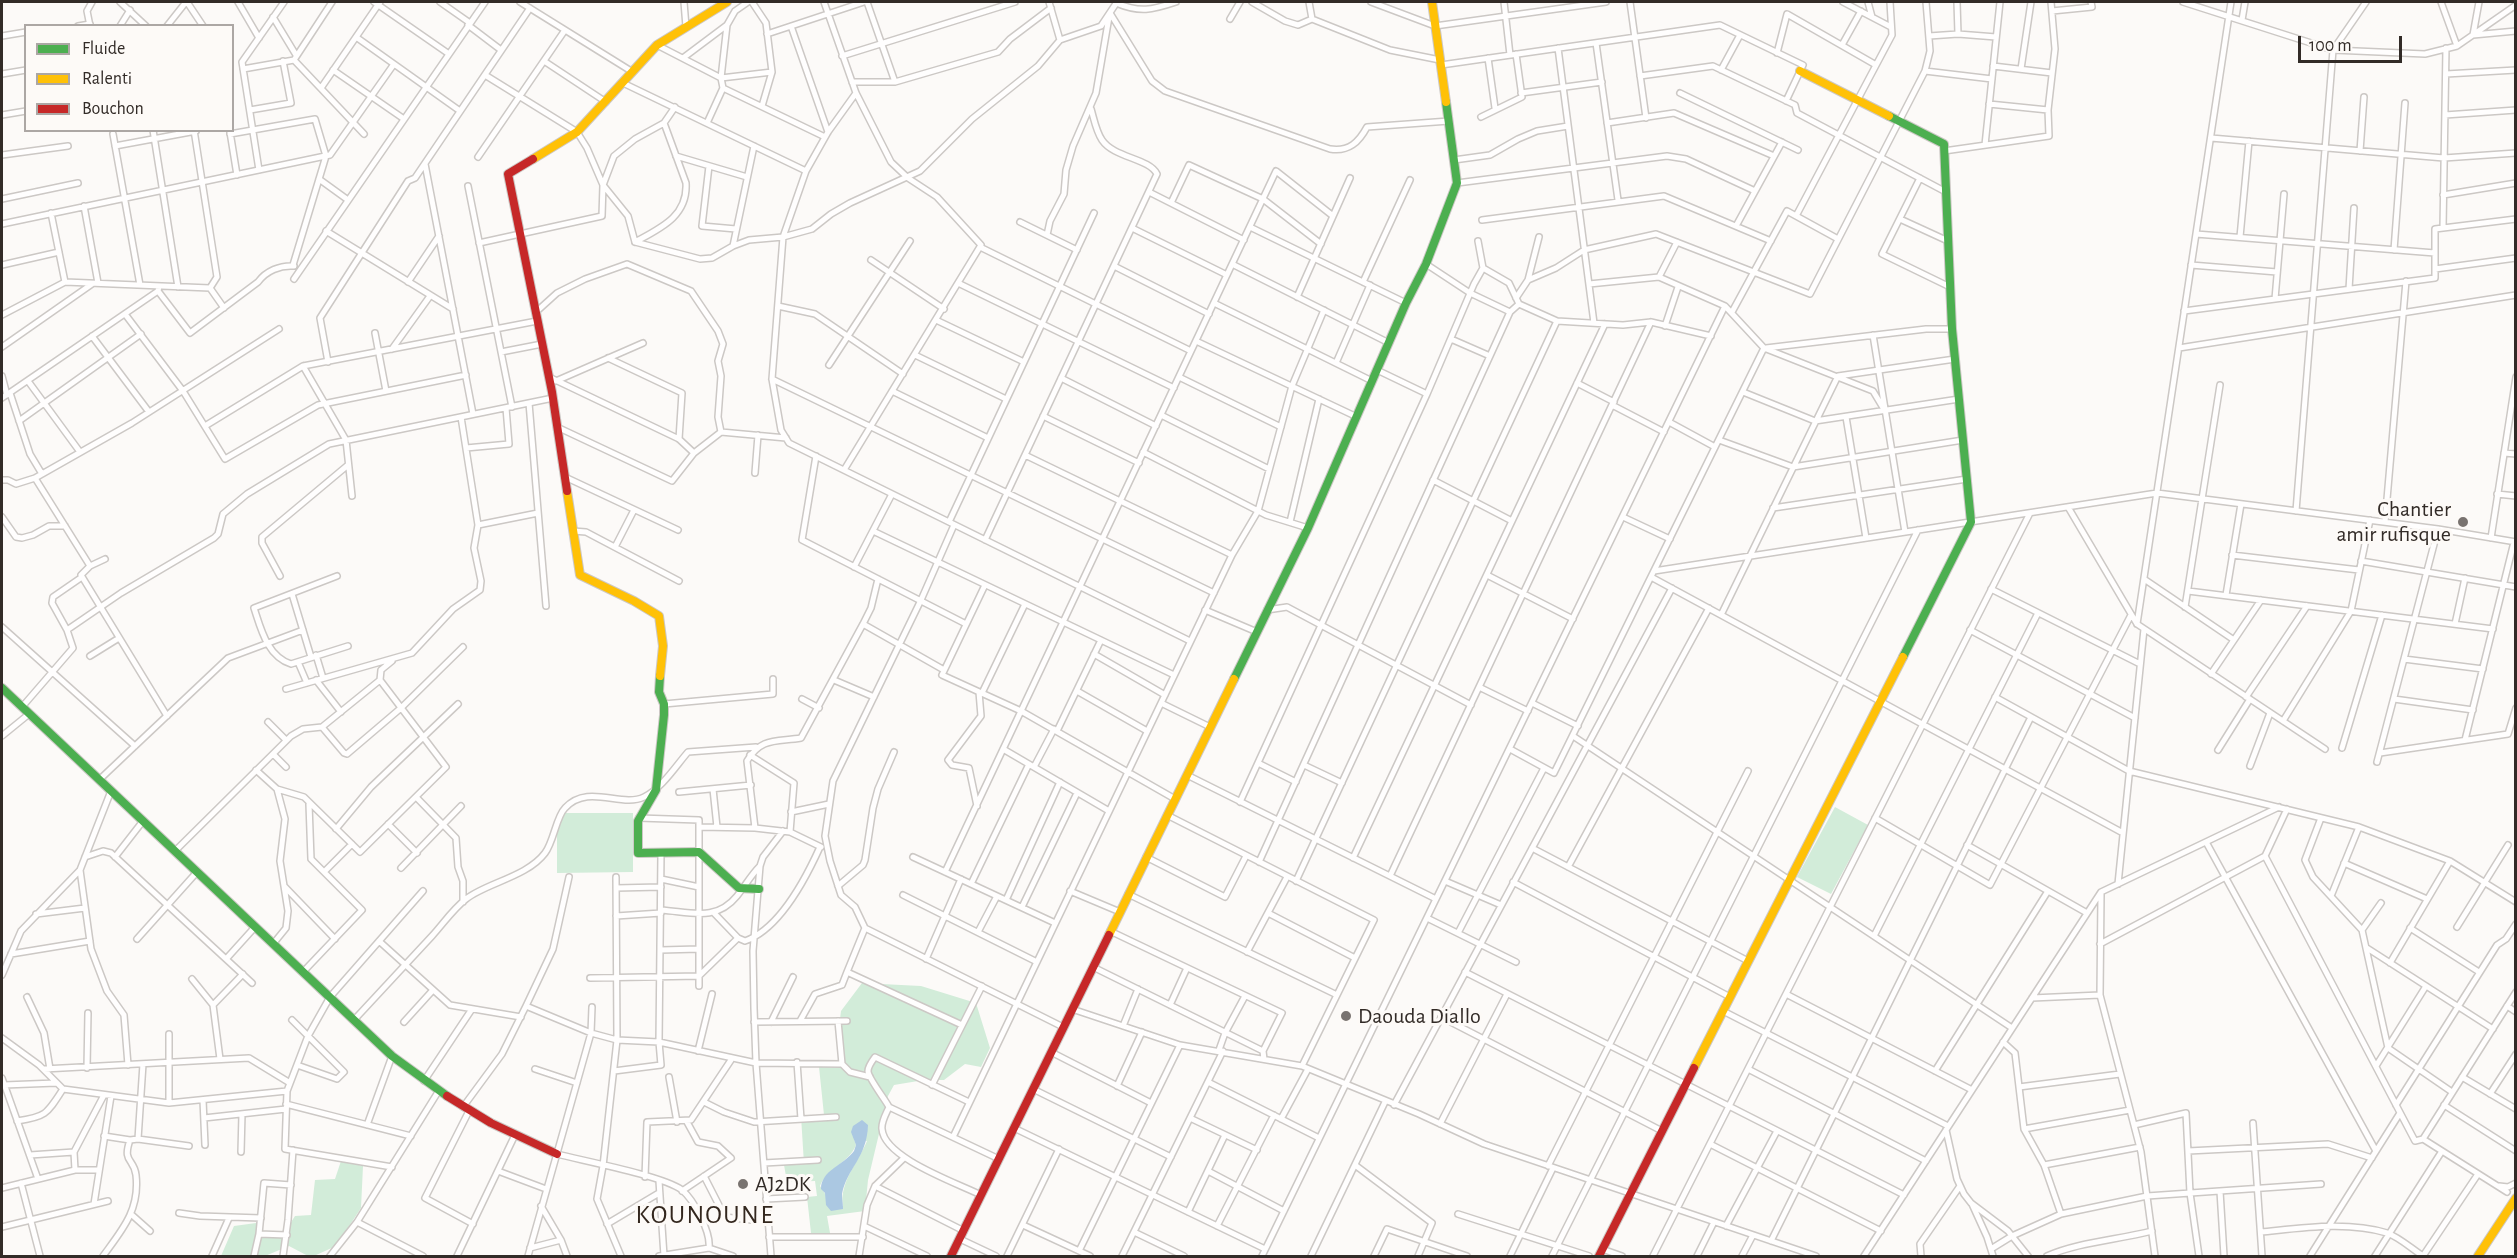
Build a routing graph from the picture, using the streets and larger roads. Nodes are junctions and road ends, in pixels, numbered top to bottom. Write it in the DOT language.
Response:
graph roads {
  1 [pos="92,2"];
  2 [pos="120,2"];
  3 [pos="184,2"];
  4 [pos="238,2"];
  5 [pos="284,2"];
  6 [pos="332,2"];
  7 [pos="378,2"];
  8 [pos="440,2"];
  9 [pos="484,2"];
  10 [pos="520,2"];
  11 [pos="684,2"];
  12 [pos="727,2"];
  13 [pos="750,2"];
  14 [pos="824,2"];
  15 [pos="866,2"];
  16 [pos="1015,2"];
  17 [pos="1117,2"];
  18 [pos="1176,2"];
  19 [pos="1240,2"];
  20 [pos="1252,2"];
  21 [pos="1309,2"];
  22 [pos="1371,2"];
  23 [pos="1432,2"];
  24 [pos="1504,2"];
  25 [pos="1606,2"];
  26 [pos="1630,2"];
  27 [pos="1843,2"];
  28 [pos="1868,2"];
  29 [pos="1890,2"];
  30 [pos="1926,2"];
  31 [pos="1957,2"];
  32 [pos="2000,2"];
  33 [pos="2031,2"];
  34 [pos="2051,2"];
  35 [pos="2091,2"];
  36 [pos="2182,2"];
  37 [pos="2231,2"];
  38 [pos="2245,2"];
  39 [pos="2366,2"];
  40 [pos="2441,2"];
  41 [pos="2479,2"];
  42 [pos="1050,5"];
  43 [pos="2516,5"];
  44 [pos="530,8"];
  45 [pos="130,10"];
  46 [pos="1861,11"];
  47 [pos="2052,11"];
  48 [pos="828,13"];
  49 [pos="1110,13"];
  50 [pos="2229,15"];
  51 [pos="1505,16"];
  52 [pos="273,17"];
  53 [pos="1872,17"];
  54 [pos="1230,19"];
  55 [pos="1312,19"];
  56 [pos="2242,20"];
  57 [pos="90,24"];
  58 [pos="121,24"];
  59 [pos="144,24"];
  60 [pos="168,24"];
  61 [pos="201,24"];
  62 [pos="469,24"];
  63 [pos="727,25"];
  64 [pos="791,26"];
  65 [pos="1435,26"];
  66 [pos="686,27"];
  67 [pos="1891,27"];
  68 [pos="566,30"];
  69 [pos="2516,31"];
  70 [pos="24,32"];
  71 [pos="767,34"];
  72 [pos="1958,34"];
  73 [pos="1740,35"];
  74 [pos="2473,35"];
  75 [pos="2,36"];
  76 [pos="1929,36"];
  77 [pos="356,37"];
  78 [pos="1635,37"];
  79 [pos="1996,37"];
  80 [pos="259,38"];
  81 [pos="1060,40"];
  82 [pos="881,42"];
  83 [pos="1596,43"];
  84 [pos="657,45"];
  85 [pos="1842,45"];
  86 [pos="2457,46"];
  87 [pos="1558,48"];
  88 [pos="2446,48"];
  89 [pos="501,50"];
  90 [pos="2333,50"];
  91 [pos="1778,53"];
  92 [pos="449,54"];
  93 [pos="1513,54"];
  94 [pos="842,56"];
  95 [pos="295,58"];
  96 [pos="683,58"];
  97 [pos="1488,58"];
  98 [pos="544,61"];
  99 [pos="283,62"];
  100 [pos="1440,62"];
  101 [pos="394,64"];
  102 [pos="1876,65"];
  103 [pos="1993,66"];
  104 [pos="243,69"];
  105 [pos="2021,69"];
  106 [pos="24,70"];
  107 [pos="333,70"];
  108 [pos="1721,70"];
  109 [pos="2516,70"];
  110 [pos="631,71"];
  111 [pos="1800,71"];
  112 [pos="1925,71"];
  113 [pos="772,72"];
  114 [pos="2052,73"];
  115 [pos="2,74"];
  116 [pos="2446,74"];
  117 [pos="484,75"];
  118 [pos="1640,76"];
  119 [pos="721,78"];
  120 [pos="1992,79"];
  121 [pos="852,82"];
  122 [pos="895,82"];
  123 [pos="1602,82"];
  124 [pos="624,83"];
  125 [pos="426,87"];
  126 [pos="1563,87"];
  127 [pos="321,88"];
  128 [pos="723,88"];
  129 [pos="856,93"];
  130 [pos="1521,93"];
  131 [pos="1680,93"];
  132 [pos="371,96"];
  133 [pos="520,97"];
  134 [pos="2364,97"];
  135 [pos="1857,100"];
  136 [pos="1786,101"];
  137 [pos="606,102"];
  138 [pos="2405,103"];
  139 [pos="1989,104"];
  140 [pos="762,106"];
  141 [pos="675,107"];
  142 [pos="1495,108"];
  143 [pos="1091,109"];
  144 [pos="250,110"];
  145 [pos="2048,110"];
  146 [pos="2516,110"];
  147 [pos="24,111"];
  148 [pos="460,111"];
  149 [pos="2,115"];
  150 [pos="2445,115"];
  151 [pos="1481,117"];
  152 [pos="1646,118"];
  153 [pos="404,119"];
  154 [pos="1449,121"];
  155 [pos="1899,121"];
  156 [pos="353,122"];
  157 [pos="664,123"];
  158 [pos="707,123"];
  159 [pos="1607,123"];
  160 [pos="1568,126"];
  161 [pos="253,130"];
  162 [pos="153,132"];
  163 [pos="190,132"];
  164 [pos="195,132"];
  165 [pos="230,132"];
  166 [pos="234,132"];
  167 [pos="577,132"];
  168 [pos="113,134"];
  169 [pos="364,134"];
  170 [pos="826,135"];
  171 [pos="1839,135"];
  172 [pos="2211,138"];
  173 [pos="154,139"];
  174 [pos="2249,141"];
  175 [pos="1782,142"];
  176 [pos="68,146"];
  177 [pos="115,146"];
  178 [pos="754,146"];
  179 [pos="1984,146"];
  180 [pos="2325,148"];
  181 [pos="1798,150"];
  182 [pos="1944,151"];
  183 [pos="2360,151"];
  184 [pos="2516,153"];
  185 [pos="2,155"];
  186 [pos="2401,155"];
  187 [pos="326,156"];
  188 [pos="676,156"];
  189 [pos="1774,156"];
  190 [pos="478,157"];
  191 [pos="1880,157"];
  192 [pos="2444,158"];
  193 [pos="1454,160"];
  194 [pos="1613,163"];
  195 [pos="425,164"];
  196 [pos="709,166"];
  197 [pos="1573,168"];
  198 [pos="259,170"];
  199 [pos="806,171"];
  200 [pos="237,175"];
  201 [pos="747,177"];
  202 [pos="908,178"];
  203 [pos="1350,178"];
  204 [pos="1920,178"];
  205 [pos="319,179"];
  206 [pos="1410,180"];
  207 [pos="202,182"];
  208 [pos="78,183"];
  209 [pos="1457,183"];
  210 [pos="2516,183"];
  211 [pos="603,185"];
  212 [pos="468,186"];
  213 [pos="163,190"];
  214 [pos="1755,191"];
  215 [pos="1149,192"];
  216 [pos="1946,192"];
  217 [pos="2284,194"];
  218 [pos="2443,195"];
  219 [pos="124,198"];
  220 [pos="1263,199"];
  221 [pos="2,200"];
  222 [pos="348,200"];
  223 [pos="1618,200"];
  224 [pos="1171,203"];
  225 [pos="84,206"];
  226 [pos="1578,206"];
  227 [pos="2354,208"];
  228 [pos="51,213"];
  229 [pos="1094,213"];
  230 [pos="1333,216"];
  231 [pos="1796,216"];
  232 [pos="1900,219"];
  233 [pos="2516,219"];
  234 [pos="1482,220"];
  235 [pos="1020,222"];
  236 [pos="2,224"];
  237 [pos="1736,226"];
  238 [pos="1250,227"];
  239 [pos="1132,228"];
  240 [pos="2443,228"];
  241 [pos="736,229"];
  242 [pos="326,231"];
  243 [pos="520,234"];
  244 [pos="2196,234"];
  245 [pos="1047,235"];
  246 [pos="439,236"];
  247 [pos="783,237"];
  248 [pos="1539,237"];
  249 [pos="2240,237"];
  250 [pos="1838,239"];
  251 [pos="1244,240"];
  252 [pos="910,241"];
  253 [pos="1478,241"];
  254 [pos="1948,241"];
  255 [pos="2280,241"];
  256 [pos="635,242"];
  257 [pos="1677,242"];
  258 [pos="1771,242"];
  259 [pos="479,243"];
  260 [pos="1321,244"];
  261 [pos="2317,244"];
  262 [pos="733,246"];
  263 [pos="2350,246"];
  264 [pos="980,247"];
  265 [pos="1077,250"];
  266 [pos="1584,250"];
  267 [pos="2394,250"];
  268 [pos="59,252"];
  269 [pos="362,253"];
  270 [pos="2435,253"];
  271 [pos="1314,258"];
  272 [pos="2516,258"];
  273 [pos="871,260"];
  274 [pos="1232,264"];
  275 [pos="1426,264"];
  276 [pos="2,265"];
  277 [pos="293,265"];
  278 [pos="2191,265"];
  279 [pos="1114,266"];
  280 [pos="1483,268"];
  281 [pos="301,269"];
  282 [pos="2435,269"];
  283 [pos="890,272"];
  284 [pos="2277,272"];
  285 [pos="1755,273"];
  286 [pos="1227,275"];
  287 [pos="1659,277"];
  288 [pos="294,279"];
  289 [pos="1528,280"];
  290 [pos="2406,281"];
  291 [pos="65,282"];
  292 [pos="408,282"];
  293 [pos="1363,282"];
  294 [pos="96,283"];
  295 [pos="958,283"];
  296 [pos="1509,283"];
  297 [pos="140,285"];
  298 [pos="1370,285"];
  299 [pos="1589,285"];
  300 [pos="1060,286"];
  301 [pos="1950,286"];
  302 [pos="178,287"];
  303 [pos="1522,287"];
  304 [pos="1678,287"];
  305 [pos="159,288"];
  306 [pos="210,288"];
  307 [pos="2349,289"];
  308 [pos="1470,293"];
  309 [pos="2313,294"];
  310 [pos="2516,295"];
  311 [pos="430,296"];
  312 [pos="1297,297"];
  313 [pos="2275,299"];
  314 [pos="1518,301"];
  315 [pos="1214,303"];
  316 [pos="1406,303"];
  317 [pos="1096,304"];
  318 [pos="778,306"];
  319 [pos="1725,306"];
  320 [pos="224,308"];
  321 [pos="944,308"];
  322 [pos="453,309"];
  323 [pos="1324,310"];
  324 [pos="2184,311"];
  325 [pos="1510,312"];
  326 [pos="1732,312"];
  327 [pos="2404,313"];
  328 [pos="125,314"];
  329 [pos="1209,314"];
  330 [pos="2,315"];
  331 [pos="537,316"];
  332 [pos="936,320"];
  333 [pos="1557,321"];
  334 [pos="1651,322"];
  335 [pos="1594,323"];
  336 [pos="1042,324"];
  337 [pos="1605,324"];
  338 [pos="1352,325"];
  339 [pos="1665,326"];
  340 [pos="2311,327"];
  341 [pos="496,329"];
  342 [pos="1952,329"];
  343 [pos="279,330"];
  344 [pos="375,333"];
  345 [pos="141,334"];
  346 [pos="1873,335"];
  347 [pos="92,336"];
  348 [pos="458,336"];
  349 [pos="848,336"];
  350 [pos="1711,336"];
  351 [pos="1451,339"];
  352 [pos="1196,341"];
  353 [pos="1078,342"];
  354 [pos="643,343"];
  355 [pos="1389,343"];
  356 [pos="542,344"];
  357 [pos="2,346"];
  358 [pos="1764,348"];
  359 [pos="2179,348"];
  360 [pos="392,349"];
  361 [pos="1308,349"];
  362 [pos="1191,351"];
  363 [pos="379,352"];
  364 [pos="501,352"];
  365 [pos="915,354"];
  366 [pos="1490,356"];
  367 [pos="108,357"];
  368 [pos="608,358"];
  369 [pos="1955,360"];
  370 [pos="328,362"];
  371 [pos="1024,362"];
  372 [pos="1336,363"];
  373 [pos="829,365"];
  374 [pos="303,366"];
  375 [pos="1377,370"];
  376 [pos="1878,370"];
  377 [pos="903,374"];
  378 [pos="466,375"];
  379 [pos="2,376"];
  380 [pos="1838,376"];
  381 [pos="1179,377"];
  382 [pos="2516,377"];
  383 [pos="1061,378"];
  384 [pos="553,379"];
  385 [pos="772,379"];
  386 [pos="28,381"];
  387 [pos="1372,381"];
  388 [pos="1577,383"];
  389 [pos="2220,385"];
  390 [pos="1292,386"];
  391 [pos="1174,388"];
  392 [pos="183,391"];
  393 [pos="386,391"];
  394 [pos="892,391"];
  395 [pos="1743,392"];
  396 [pos="1427,394"];
  397 [pos="6,395"];
  398 [pos="553,398"];
  399 [pos="1006,399"];
  400 [pos="1319,399"];
  401 [pos="1959,399"];
  402 [pos="44,403"];
  403 [pos="529,403"];
  404 [pos="1613,403"];
  405 [pos="324,404"];
  406 [pos="509,407"];
  407 [pos="1885,411"];
  408 [pos="149,412"];
  409 [pos="474,414"];
  410 [pos="1161,415"];
  411 [pos="1043,416"];
  412 [pos="461,417"];
  413 [pos="1357,417"];
  414 [pos="1846,417"];
  415 [pos="19,421"];
  416 [pos="1815,421"];
  417 [pos="1669,422"];
  418 [pos="205,426"];
  419 [pos="1156,426"];
  420 [pos="557,427"];
  421 [pos="871,427"];
  422 [pos="1281,428"];
  423 [pos="721,432"];
  424 [pos="1664,432"];
  425 [pos="758,435"];
  426 [pos="786,438"];
  427 [pos="988,438"];
  428 [pos="679,439"];
  429 [pos="345,440"];
  430 [pos="1719,440"];
  431 [pos="1963,440"];
  432 [pos="1715,447"];
  433 [pos="466,448"];
  434 [pos="1892,451"];
  435 [pos="80,452"];
  436 [pos="1143,452"];
  437 [pos="694,453"];
  438 [pos="2504,453"];
  439 [pos="2516,454"];
  440 [pos="1025,455"];
  441 [pos="816,456"];
  442 [pos="1853,457"];
  443 [pos="1138,462"];
  444 [pos="348,465"];
  445 [pos="1793,467"];
  446 [pos="1269,469"];
  447 [pos="844,470"];
  448 [pos="755,473"];
  449 [pos="42,474"];
  450 [pos="970,475"];
  451 [pos="565,477"];
  452 [pos="35,478"];
  453 [pos="1967,479"];
  454 [pos="2,480"];
  455 [pos="1433,480"];
  456 [pos="1898,489"];
  457 [pos="1007,493"];
  458 [pos="2157,493"];
  459 [pos="892,494"];
  460 [pos="2498,494"];
  461 [pos="1859,495"];
  462 [pos="352,496"];
  463 [pos="2516,496"];
  464 [pos="2202,499"];
  465 [pos="1120,501"];
  466 [pos="1473,501"];
  467 [pos="2241,504"];
  468 [pos="2068,507"];
  469 [pos="1773,508"];
  470 [pos="634,510"];
  471 [pos="1258,511"];
  472 [pos="2296,511"];
  473 [pos="538,513"];
  474 [pos="2030,513"];
  475 [pos="2,517"];
  476 [pos="1623,517"];
  477 [pos="2370,520"];
  478 [pos="1512,521"];
  479 [pos="1290,522"];
  480 [pos="1971,522"];
  481 [pos="2385,522"];
  482 [pos="951,523"];
  483 [pos="478,525"];
  484 [pos="65,526"];
  485 [pos="1308,528"];
  486 [pos="2438,529"];
  487 [pos="678,530"];
  488 [pos="1918,530"];
  489 [pos="573,531"];
  490 [pos="873,531"];
  491 [pos="1905,532"];
  492 [pos="1866,538"];
  493 [pos="2491,538"];
  494 [pos="1102,539"];
  495 [pos="1670,539"];
  496 [pos="985,540"];
  497 [pos="2515,542"];
  498 [pos="615,547"];
  499 [pos="1232,555"];
  500 [pos="2232,555"];
  501 [pos="1749,557"];
  502 [pos="105,559"];
  503 [pos="2361,561"];
  504 [pos="937,562"];
  505 [pos="90,566"];
  506 [pos="854,567"];
  507 [pos="2359,570"];
  508 [pos="2427,572"];
  509 [pos="1653,574"];
  510 [pos="1487,575"];
  511 [pos="280,576"];
  512 [pos="337,576"];
  513 [pos="82,577"];
  514 [pos="2465,578"];
  515 [pos="878,579"];
  516 [pos="2144,579"];
  517 [pos="679,581"];
  518 [pos="985,585"];
  519 [pos="2504,585"];
  520 [pos="1080,587"];
  521 [pos="2516,587"];
  522 [pos="1672,588"];
  523 [pos="1991,589"];
  524 [pos="2188,591"];
  525 [pos="1214,593"];
  526 [pos="292,594"];
  527 [pos="1523,594"];
  528 [pos="2226,596"];
  529 [pos="921,600"];
  530 [pos="2261,600"];
  531 [pos="1025,604"];
  532 [pos="546,606"];
  533 [pos="2307,606"];
  534 [pos="101,608"];
  535 [pos="2185,608"];
  536 [pos="1709,609"];
  537 [pos="1205,610"];
  538 [pos="1268,610"];
  539 [pos="2351,611"];
  540 [pos="2038,613"];
  541 [pos="1721,615"];
  542 [pos="2131,615"];
  543 [pos="2382,615"];
  544 [pos="2415,619"];
  545 [pos="1573,620"];
  546 [pos="1063,622"];
  547 [pos="863,624"];
  548 [pos="966,624"];
  549 [pos="1322,624"];
  550 [pos="2137,624"];
  551 [pos="2455,624"];
  552 [pos="2,627"];
  553 [pos="2144,629"];
  554 [pos="2493,629"];
  555 [pos="67,630"];
  556 [pos="303,630"];
  557 [pos="1970,630"];
  558 [pos="1257,632"];
  559 [pos="119,638"];
  560 [pos="1101,640"];
  561 [pos="2234,640"];
  562 [pos="1190,642"];
  563 [pos="266,644"];
  564 [pos="1359,644"];
  565 [pos="899,645"];
  566 [pos="348,646"];
  567 [pos="463,647"];
  568 [pos="2113,650"];
  569 [pos="1094,654"];
  570 [pos="2017,655"];
  571 [pos="90,656"];
  572 [pos="314,656"];
  573 [pos="396,658"];
  574 [pos="2404,659"];
  575 [pos="298,662"];
  576 [pos="2140,664"];
  577 [pos="1396,666"];
  578 [pos="2483,669"];
  579 [pos="944,670"];
  580 [pos="52,673"];
  581 [pos="2211,674"];
  582 [pos="1174,675"];
  583 [pos="323,678"];
  584 [pos="773,679"];
  585 [pos="316,680"];
  586 [pos="380,680"];
  587 [pos="834,680"];
  588 [pos="1842,681"];
  589 [pos="307,683"];
  590 [pos="1434,686"];
  591 [pos="1479,687"];
  592 [pos="2,688"];
  593 [pos="286,689"];
  594 [pos="1077,691"];
  595 [pos="981,693"];
  596 [pos="2090,694"];
  597 [pos="1164,695"];
  598 [pos="874,697"];
  599 [pos="1995,697"];
  600 [pos="2248,698"];
  601 [pos="802,699"];
  602 [pos="2394,699"];
  603 [pos="1880,701"];
  604 [pos="1161,703"];
  605 [pos="458,704"];
  606 [pos="664,704"];
  607 [pos="1532,704"];
  608 [pos="1471,705"];
  609 [pos="22,707"];
  610 [pos="401,708"];
  611 [pos="819,708"];
  612 [pos="2516,708"];
  613 [pos="2473,710"];
  614 [pos="1021,711"];
  615 [pos="1528,711"];
  616 [pos="341,712"];
  617 [pos="2270,713"];
  618 [pos="29,714"];
  619 [pos="167,716"];
  620 [pos="2031,717"];
  621 [pos="2135,718"];
  622 [pos="2283,721"];
  623 [pos="268,722"];
  624 [pos="1923,724"];
  625 [pos="1578,726"];
  626 [pos="322,727"];
  627 [pos="1210,727"];
  628 [pos="1056,730"];
  629 [pos="1147,731"];
  630 [pos="2,736"];
  631 [pos="1573,736"];
  632 [pos="424,737"];
  633 [pos="2068,737"];
  634 [pos="286,740"];
  635 [pos="2465,740"];
  636 [pos="135,746"];
  637 [pos="1587,746"];
  638 [pos="756,747"];
  639 [pos="1510,748"];
  640 [pos="2342,748"];
  641 [pos="1004,749"];
  642 [pos="1969,749"];
  643 [pos="2325,749"];
  644 [pos="2218,750"];
  645 [pos="894,752"];
  646 [pos="2380,753"];
  647 [pos="273,754"];
  648 [pos="750,756"];
  649 [pos="2377,762"];
  650 [pos="1258,763"];
  651 [pos="1304,765"];
  652 [pos="1032,766"];
  653 [pos="2250,766"];
  654 [pos="286,767"];
  655 [pos="1544,768"];
  656 [pos="1622,769"];
  657 [pos="2005,769"];
  658 [pos="256,770"];
  659 [pos="1748,771"];
  660 [pos="2130,771"];
  661 [pos="1128,772"];
  662 [pos="1186,775"];
  663 [pos="99,780"];
  664 [pos="1296,782"];
  665 [pos="1060,783"];
  666 [pos="1341,783"];
  667 [pos="751,785"];
  668 [pos="2041,788"];
  669 [pos="277,789"];
  670 [pos="713,789"];
  671 [pos="656,790"];
  672 [pos="111,791"];
  673 [pos="679,792"];
  674 [pos="1077,793"];
  675 [pos="416,797"];
  676 [pos="1175,799"];
  677 [pos="1240,802"];
  678 [pos="309,804"];
  679 [pos="829,804"];
  680 [pos="461,806"];
  681 [pos="976,806"];
  682 [pos="2279,807"];
  683 [pos="2287,809"];
  684 [pos="1109,811"];
  685 [pos="791,812"];
  686 [pos="1167,816"];
  687 [pos="639,818"];
  688 [pos="1875,818"];
  689 [pos="2321,818"];
  690 [pos="143,821"];
  691 [pos="1278,821"];
  692 [pos="388,824"];
  693 [pos="443,825"];
  694 [pos="699,827"];
  695 [pos="717,827"];
  696 [pos="2359,827"];
  697 [pos="755,828"];
  698 [pos="336,829"];
  699 [pos="786,831"];
  700 [pos="1717,832"];
  701 [pos="2123,833"];
  702 [pos="1315,839"];
  703 [pos="2206,842"];
  704 [pos="352,844"];
  705 [pos="1921,844"];
  706 [pos="1967,845"];
  707 [pos="2508,845"];
  708 [pos="820,847"];
  709 [pos="1532,848"];
  710 [pos="828,850"];
  711 [pos="175,851"];
  712 [pos="417,852"];
  713 [pos="699,852"];
  714 [pos="661,853"];
  715 [pos="1246,856"];
  716 [pos="1754,856"];
  717 [pos="2265,856"];
  718 [pos="85,857"];
  719 [pos="115,857"];
  720 [pos="913,857"];
  721 [pos="1146,857"];
  722 [pos="1353,858"];
  723 [pos="2450,861"];
  724 [pos="1259,862"];
  725 [pos="2344,863"];
  726 [pos="2001,864"];
  727 [pos="760,866"];
  728 [pos="1957,866"];
  729 [pos="1568,867"];
  730 [pos="401,868"];
  731 [pos="80,870"];
  732 [pos="197,872"];
  733 [pos="324,872"];
  734 [pos="945,872"];
  735 [pos="1390,876"];
  736 [pos="569,877"];
  737 [pos="616,877"];
  738 [pos="1287,877"];
  739 [pos="2226,877"];
  740 [pos="661,879"];
  741 [pos="961,879"];
  742 [pos="1790,880"];
  743 [pos="1296,881"];
  744 [pos="1445,881"];
  745 [pos="1513,882"];
  746 [pos="2485,883"];
  747 [pos="971,884"];
  748 [pos="2118,884"];
  749 [pos="284,886"];
  750 [pos="838,886"];
  751 [pos="661,887"];
  752 [pos="699,887"];
  753 [pos="616,888"];
  754 [pos="743,888"];
  755 [pos="759,889"];
  756 [pos="423,891"];
  757 [pos="1070,891"];
  758 [pos="2048,891"];
  759 [pos="2101,892"];
  760 [pos="1128,894"];
  761 [pos="903,895"];
  762 [pos="1478,895"];
  763 [pos="997,896"];
  764 [pos="2331,896"];
  765 [pos="1436,899"];
  766 [pos="2427,899"];
  767 [pos="1006,900"];
  768 [pos="463,902"];
  769 [pos="2516,902"];
  770 [pos="2381,903"];
  771 [pos="169,904"];
  772 [pos="1501,905"];
  773 [pos="1830,907"];
  774 [pos="85,908"];
  775 [pos="1022,908"];
  776 [pos="661,912"];
  777 [pos="1120,912"];
  778 [pos="699,913"];
  779 [pos="1268,913"];
  780 [pos="2087,913"];
  781 [pos="36,914"];
  782 [pos="714,914"];
  783 [pos="945,915"];
  784 [pos="616,916"];
  785 [pos="1427,918"];
  786 [pos="1672,921"];
  787 [pos="1055,923"];
  788 [pos="2516,924"];
  789 [pos="255,927"];
  790 [pos="2457,927"];
  791 [pos="865,928"];
  792 [pos="2410,928"];
  793 [pos="2362,930"];
  794 [pos="1110,931"];
  795 [pos="978,932"];
  796 [pos="1458,933"];
  797 [pos="1874,936"];
  798 [pos="738,938"];
  799 [pos="754,938"];
  800 [pos="137,939"];
  801 [pos="335,939"];
  802 [pos="90,941"];
  803 [pos="379,941"];
  804 [pos="1711,941"];
  805 [pos="273,944"];
  806 [pos="1480,944"];
  807 [pos="2100,944"];
  808 [pos="2367,948"];
  809 [pos="699,949"];
  810 [pos="661,950"];
  811 [pos="1246,952"];
  812 [pos="11,954"];
  813 [pos="1654,957"];
  814 [pos="227,958"];
  815 [pos="1355,958"];
  816 [pos="926,959"];
  817 [pos="1748,960"];
  818 [pos="1910,960"];
  819 [pos="1037,962"];
  820 [pos="1516,962"];
  821 [pos="2390,963"];
  822 [pos="405,965"];
  823 [pos="1092,967"];
  824 [pos="1188,969"];
  825 [pos="303,972"];
  826 [pos="847,972"];
  827 [pos="1465,972"];
  828 [pos="2479,972"];
  829 [pos="243,974"];
  830 [pos="2,975"];
  831 [pos="661,976"];
  832 [pos="699,976"];
  833 [pos="617,977"];
  834 [pos="793,977"];
  835 [pos="1692,977"];
  836 [pos="590,978"];
  837 [pos="192,979"];
  838 [pos="252,982"];
  839 [pos="981,986"];
  840 [pos="2426,986"];
  841 [pos="699,987"];
  842 [pos="1138,989"];
  843 [pos="433,990"];
  844 [pos="2516,992"];
  845 [pos="712,994"];
  846 [pos="1507,994"];
  847 [pos="1786,994"];
  848 [pos="2100,995"];
  849 [pos="1245,996"];
  850 [pos="1337,996"];
  851 [pos="27,997"];
  852 [pos="330,998"];
  853 [pos="1730,998"];
  854 [pos="2032,998"];
  855 [pos="1017,1004"];
  856 [pos="213,1005"];
  857 [pos="1170,1005"];
  858 [pos="1976,1005"];
  859 [pos="526,1006"];
  860 [pos="2458,1006"];
  861 [pos="2506,1006"];
  862 [pos="592,1007"];
  863 [pos="472,1009"];
  864 [pos="1072,1009"];
  865 [pos="1723,1011"];
  866 [pos="2516,1012"];
  867 [pos="88,1014"];
  868 [pos="521,1017"];
  869 [pos="1441,1017"];
  870 [pos="292,1020"];
  871 [pos="354,1020"];
  872 [pos="800,1021"];
  873 [pos="838,1021"];
  874 [pos="847,1021"];
  875 [pos="404,1022"];
  876 [pos="754,1022"];
  877 [pos="771,1022"];
  878 [pos="962,1025"];
  879 [pos="1123,1026"];
  880 [pos="1064,1027"];
  881 [pos="2012,1029"];
  882 [pos="2493,1029"];
  883 [pos="1142,1032"];
  884 [pos="591,1033"];
  885 [pos="1225,1033"];
  886 [pos="1766,1033"];
  887 [pos="169,1034"];
  888 [pos="309,1036"];
  889 [pos="2,1038"];
  890 [pos="1872,1038"];
  891 [pos="1484,1039"];
  892 [pos="617,1040"];
  893 [pos="659,1042"];
  894 [pos="2003,1042"];
  895 [pos="1180,1045"];
  896 [pos="1609,1045"];
  897 [pos="2388,1048"];
  898 [pos="698,1051"];
  899 [pos="1221,1051"];
  900 [pos="1263,1051"];
  901 [pos="1051,1052"];
  902 [pos="2516,1054"];
  903 [pos="392,1056"];
  904 [pos="220,1059"];
  905 [pos="1264,1059"];
  906 [pos="731,1060"];
  907 [pos="797,1062"];
  908 [pos="169,1063"];
  909 [pos="756,1063"];
  910 [pos="143,1064"];
  911 [pos="842,1064"];
  912 [pos="128,1065"];
  913 [pos="297,1065"];
  914 [pos="1648,1065"];
  915 [pos="2376,1066"];
  916 [pos="1305,1067"];
  917 [pos="87,1068"];
  918 [pos="2418,1068"];
  919 [pos="47,1069"];
  920 [pos="535,1069"];
  921 [pos="1748,1069"];
  922 [pos="614,1071"];
  923 [pos="1935,1071"];
  924 [pos="2120,1074"];
  925 [pos="669,1077"];
  926 [pos="870,1077"];
  927 [pos="1852,1077"];
  928 [pos="2462,1077"];
  929 [pos="2,1078"];
  930 [pos="424,1081"];
  931 [pos="1208,1082"];
  932 [pos="57,1083"];
  933 [pos="290,1083"];
  934 [pos="577,1083"];
  935 [pos="1346,1084"];
  936 [pos="1686,1084"];
  937 [pos="4,1085"];
  938 [pos="932,1085"];
  939 [pos="1117,1086"];
  940 [pos="2019,1087"];
  941 [pos="63,1089"];
  942 [pos="1033,1089"];
  943 [pos="1972,1090"];
  944 [pos="287,1091"];
  945 [pos="1586,1091"];
  946 [pos="438,1092"];
  947 [pos="2452,1092"];
  948 [pos="2490,1094"];
  949 [pos="107,1095"];
  950 [pos="141,1100"];
  951 [pos="203,1100"];
  952 [pos="704,1102"];
  953 [pos="969,1102"];
  954 [pos="1385,1102"];
  955 [pos="169,1103"];
  956 [pos="1151,1103"];
  957 [pos="1394,1105"];
  958 [pos="2396,1105"];
  959 [pos="2444,1105"];
  960 [pos="286,1106"];
  961 [pos="1729,1106"];
  962 [pos="889,1107"];
  963 [pos="2516,1109"];
  964 [pos="466,1110"];
  965 [pos="2130,1110"];
  966 [pos="1625,1111"];
  967 [pos="2400,1113"];
  968 [pos="242,1114"];
  969 [pos="1834,1114"];
  970 [pos="1274,1116"];
  971 [pos="836,1117"];
  972 [pos="204,1118"];
  973 [pos="1190,1118"];
  974 [pos="801,1119"];
  975 [pos="1281,1119"];
  976 [pos="17,1121"];
  977 [pos="760,1121"];
  978 [pos="677,1122"];
  979 [pos="687,1122"];
  980 [pos="2253,1123"];
  981 [pos="1440,1124"];
  982 [pos="367,1125"];
  983 [pos="2134,1125"];
  984 [pos="1014,1128"];
  985 [pos="1947,1128"];
  986 [pos="2024,1129"];
  987 [pos="1662,1131"];
  988 [pos="1778,1131"];
  989 [pos="1225,1135"];
  990 [pos="104,1136"];
  991 [pos="411,1136"];
  992 [pos="514,1137"];
  993 [pos="953,1137"];
  994 [pos="1319,1138"];
  995 [pos="138,1139"];
  996 [pos="1134,1139"];
  997 [pos="2423,1139"];
  998 [pos="130,1140"];
  999 [pos="1710,1144"];
  1000 [pos="205,1145"];
  1001 [pos="189,1146"];
  1002 [pos="2255,1147"];
  1003 [pos="2140,1148"];
  1004 [pos="1059,1149"];
  1005 [pos="293,1150"];
  1006 [pos="1257,1150"];
  1007 [pos="1816,1150"];
  1008 [pos="2188,1151"];
  1009 [pos="2376,1151"];
  1010 [pos="2442,1151"];
  1011 [pos="2516,1151"];
  1012 [pos="74,1152"];
  1013 [pos="241,1152"];
  1014 [pos="557,1154"];
  1015 [pos="30,1155"];
  1016 [pos="1171,1157"];
  1017 [pos="904,1158"];
  1018 [pos="2372,1158"];
  1019 [pos="999,1159"];
  1020 [pos="818,1160"];
  1021 [pos="1926,1161"];
  1022 [pos="764,1163"];
  1023 [pos="1354,1165"];
  1024 [pos="603,1166"];
  1025 [pos="2044,1166"];
  1026 [pos="393,1167"];
  1027 [pos="1550,1167"];
  1028 [pos="1757,1168"];
  1029 [pos="75,1170"];
  1030 [pos="99,1170"];
  1031 [pos="498,1171"];
  1032 [pos="1208,1172"];
  1033 [pos="2478,1174"];
  1034 [pos="704,1176"];
  1035 [pos="645,1177"];
  1036 [pos="1116,1177"];
  1037 [pos="38,1179"];
  1038 [pos="659,1180"];
  1039 [pos="1590,1180"];
  1040 [pos="21,1183"];
  1041 [pos="2516,1183"];
  1042 [pos="2322,1184"];
  1043 [pos="291,1185"];
  1044 [pos="875,1186"];
  1045 [pos="1960,1186"];
  1046 [pos="2497,1186"];
  1047 [pos="1238,1187"];
  1048 [pos="2,1188"];
  1049 [pos="1797,1188"];
  1050 [pos="2258,1188"];
  1051 [pos="546,1189"];
  1052 [pos="682,1191"];
  1053 [pos="2220,1191"];
  1054 [pos="2507,1192"];
  1055 [pos="659,1193"];
  1056 [pos="2190,1193"];
  1057 [pos="1630,1194"];
  1058 [pos="981,1195"];
  1059 [pos="1152,1195"];
  1060 [pos="1904,1195"];
  1061 [pos="2147,1196"];
  1062 [pos="805,1197"];
  1063 [pos="2516,1198"];
  1064 [pos="766,1199"];
  1065 [pos="108,1202"];
  1066 [pos="1971,1203"];
  1067 [pos="94,1204"];
  1068 [pos="541,1206"];
  1069 [pos="1677,1209"];
  1070 [pos="1284,1211"];
  1071 [pos="1188,1212"];
  1072 [pos="179,1213"];
  1073 [pos="1458,1214"];
  1074 [pos="2061,1214"];
  1075 [pos="132,1215"];
  1076 [pos="229,1218"];
  1077 [pos="261,1218"];
  1078 [pos="30,1220"];
  1079 [pos="751,1220"];
  1080 [pos="357,1222"];
  1081 [pos="1714,1222"];
  1082 [pos="473,1224"];
  1083 [pos="607,1224"];
  1084 [pos="1023,1225"];
  1085 [pos="864,1226"];
  1086 [pos="1217,1226"];
  1087 [pos="1726,1226"];
  1088 [pos="2329,1226"];
  1089 [pos="2,1227"];
  1090 [pos="150,1231"];
  1091 [pos="1881,1231"];
  1092 [pos="2152,1231"];
  1093 [pos="1134,1232"];
  1094 [pos="2261,1232"];
  1095 [pos="259,1234"];
  1096 [pos="1520,1234"];
  1097 [pos="2389,1234"];
  1098 [pos="287,1235"];
  1099 [pos="962,1235"];
  1100 [pos="1753,1235"];
  1101 [pos="2012,1236"];
  1102 [pos="769,1237"];
  1103 [pos="863,1237"];
  1104 [pos="561,1240"];
  1105 [pos="1424,1241"];
  1106 [pos="1771,1241"];
  1107 [pos="1557,1246"];
  1108 [pos="530,1248"];
  1109 [pos="709,1248"];
  1110 [pos="1169,1249"];
  1111 [pos="1265,1249"];
  1112 [pos="1991,1250"];
  1113 [pos="1079,1251"];
  1114 [pos="1600,1253"];
  1115 [pos="988,1255"];
  1116 [pos="459,1256"];
  1117 [pos="662,1256"];
  1118 [pos="1089,1256"];
  1119 [pos="40,1257"];
  1120 [pos="103,1257"];
  1121 [pos="212,1257"];
  1122 [pos="254,1257"];
  1123 [pos="283,1257"];
  1124 [pos="330,1257"];
  1125 [pos="423,1257"];
  1126 [pos="528,1257"];
  1127 [pos="567,1257"];
  1128 [pos="621,1257"];
  1129 [pos="733,1257"];
  1130 [pos="771,1257"];
  1131 [pos="859,1257"];
  1132 [pos="927,1257"];
  1133 [pos="951,1257"];
  1134 [pos="996,1257"];
  1135 [pos="1007,1257"];
  1136 [pos="1122,1257"];
  1137 [pos="1166,1257"];
  1138 [pos="1184,1257"];
  1139 [pos="1262,1257"];
  1140 [pos="1311,1257"];
  1141 [pos="1374,1257"];
  1142 [pos="1418,1257"];
  1143 [pos="1467,1257"];
  1144 [pos="1510,1257"];
  1145 [pos="1551,1257"];
  1146 [pos="1589,1257"];
  1147 [pos="1622,1257"];
  1148 [pos="1653,1257"];
  1149 [pos="1698,1257"];
  1150 [pos="1742,1257"];
  1151 [pos="1816,1257"];
  1152 [pos="1864,1257"];
  1153 [pos="1921,1257"];
  1154 [pos="1993,1257"];
  1155 [pos="2028,1257"];
  1156 [pos="2047,1257"];
  1157 [pos="2155,1257"];
  1158 [pos="2199,1257"];
  1159 [pos="2224,1257"];
  1160 [pos="2262,1257"];
  1161 [pos="2310,1257"];
  1162 [pos="2375,1257"];
  1163 [pos="2423,1257"];
  1164 [pos="2478,1257"];
  1 -- 57 [label="street"];
  2 -- 45 [label="street"];
  3 -- 60 [label="street"];
  3 -- 61 [label="street"];
  4 -- 80 [label="street"];
  5 -- 52 [label="street"];
  6 -- 95 [label="street"];
  7 -- 77 [label="street"];
  7 -- 92 [label="street"];
  8 -- 62 [label="street"];
  9 -- 62 [label="street"];
  10 -- 44 [label="street"];
  11 -- 66 [label="street"];
  12 -- 66 [label="street"];
  13 -- 63 [label="street"];
  13 -- 71 [label="street"];
  14 -- 48 [label="street"];
  15 -- 48 [label="street"];
  15 -- 82 [label="street"];
  16 -- 82 [label="street"];
  17 -- 18 [label="street"];
  17 -- 49 [label="street"];
  19 -- 54 [label="street"];
  20 -- 55 [label="street"];
  21 -- 55 [label="street"];
  22 -- 65 [label="street"];
  23 -- 65 [label="street"];
  24 -- 51 [label="street"];
  25 -- 51 [label="street"];
  26 -- 78 [label="street"];
  27 -- 46 [label="street"];
  28 -- 53 [label="street"];
  29 -- 67 [label="street"];
  30 -- 76 [label="street"];
  31 -- 72 [label="street"];
  32 -- 79 [label="street"];
  33 -- 105 [label="street"];
  34 -- 47 [label="street"];
  35 -- 47 [label="street"];
  36 -- 50 [label="street"];
  37 -- 50 [label="street"];
  38 -- 56 [label="street"];
  39 -- 90 [label="street"];
  40 -- 86 [label="street"];
  41 -- 74 [label="street"];
  42 -- 81 [label="street"];
  42 -- 122 [label="street"];
  43 -- 74 [label="street"];
  44 -- 68 [label="street"];
  44 -- 89 [label="street"];
  45 -- 58 [label="street"];
  45 -- 59 [label="street"];
  46 -- 53 [label="street"];
  46 -- 85 [label="street"];
  47 -- 114 [label="street"];
  48 -- 64 [label="street"];
  48 -- 94 [label="street"];
  49 -- 81 [label="street"];
  49 -- 143 [label="street"];
  49 -- 154 [label="street"];
  50 -- 56 [label="street"];
  50 -- 172 [label="street"];
  51 -- 65 [label="street"];
  51 -- 93 [label="street"];
  52 -- 80 [label="street"];
  52 -- 95 [label="street"];
  53 -- 67 [label="street"];
  55 -- 100 [label="street"];
  56 -- 90 [label="street"];
  62 -- 89 [label="street"];
  62 -- 92 [label="street"];
  63 -- 96 [label="street"];
  63 -- 119 [label="street"];
  64 -- 71 [label="street"];
  64 -- 170 [label="street"];
  65 -- 100 [label="street"];
  66 -- 84 [label="street"];
  67 -- 102 [label="street"];
  68 -- 98 [label="street"];
  68 -- 110 [label="street"];
  69 -- 74 [label="street"];
  70 -- 75 [label="street"];
  71 -- 113 [label="street"];
  72 -- 76 [label="street"];
  72 -- 79 [label="street"];
  73 -- 78 [label="street"];
  73 -- 91 [label="street"];
  73 -- 108 [label="street"];
  74 -- 86 [label="street"];
  76 -- 112 [label="street"];
  77 -- 101 [label="street"];
  77 -- 107 [label="street"];
  78 -- 83 [label="street"];
  78 -- 118 [label="street"];
  79 -- 103 [label="street"];
  80 -- 104 [label="street"];
  81 -- 202 [label="street"];
  82 -- 94 [label="street"];
  82 -- 122 [label="street"];
  83 -- 87 [label="street"];
  83 -- 123 [label="street"];
  84 -- 96 [label="street"];
  84 -- 110 [label="street"];
  85 -- 91 [label="street"];
  85 -- 102 [label="street"];
  86 -- 88 [label="street"];
  87 -- 93 [label="street"];
  87 -- 126 [label="street"];
  88 -- 90 [label="street"];
  88 -- 116 [label="street"];
  89 -- 117 [label="street"];
  90 -- 180 [label="street"];
  91 -- 111 [label="street"];
  92 -- 125 [label="street"];
  93 -- 97 [label="street"];
  93 -- 130 [label="street"];
  94 -- 121 [label="street"];
  95 -- 99 [label="street"];
  95 -- 127 [label="street"];
  96 -- 119 [label="street"];
  97 -- 100 [label="street"];
  97 -- 142 [label="street"];
  98 -- 133 [label="street"];
  98 -- 137 [label="street"];
  99 -- 104 [label="street"];
  99 -- 144 [label="street"];
  100 -- 154 [label="street"];
  101 -- 125 [label="street"];
  101 -- 132 [label="street"];
  102 -- 135 [label="street"];
  103 -- 105 [label="street"];
  103 -- 120 [label="street"];
  104 -- 144 [label="street"];
  105 -- 114 [label="street"];
  106 -- 115 [label="street"];
  107 -- 127 [label="street"];
  107 -- 132 [label="street"];
  108 -- 118 [label="street"];
  108 -- 136 [label="street"];
  109 -- 116 [label="street"];
  110 -- 124 [label="street"];
  111 -- 135 [label="street"];
  111 -- 136 [label="street"];
  112 -- 120 [label="street"];
  112 -- 155 [label="street"];
  113 -- 119 [label="street"];
  113 -- 140 [label="street"];
  114 -- 145 [label="street"];
  116 -- 150 [label="street"];
  117 -- 133 [label="street"];
  117 -- 148 [label="street"];
  118 -- 152 [label="street"];
  119 -- 128 [label="street"];
  120 -- 139 [label="street"];
  121 -- 122 [label="street"];
  121 -- 129 [label="street"];
  123 -- 126 [label="street"];
  123 -- 159 [label="street"];
  124 -- 137 [label="street"];
  124 -- 141 [label="street"];
  125 -- 148 [label="street"];
  125 -- 153 [label="street"];
  126 -- 130 [label="street"];
  126 -- 160 [label="street"];
  127 -- 156 [label="street"];
  128 -- 140 [label="street"];
  128 -- 158 [label="street"];
  129 -- 170 [label="street"];
  129 -- 202 [label="street"];
  130 -- 142 [label="street"];
  131 -- 175 [label="street"];
  132 -- 153 [label="street"];
  132 -- 156 [label="street"];
  133 -- 167 [label="street"];
  133 -- 190 [label="street"];
  134 -- 183 [label="street"];
  135 -- 155 [label="street"];
  135 -- 171 [label="street"];
  136 -- 171 [label="street"];
  137 -- 167 [label="street"];
  138 -- 186 [label="street"];
  139 -- 145 [label="street"];
  139 -- 179 [label="street"];
  140 -- 170 [label="street"];
  141 -- 157 [label="street"];
  141 -- 158 [label="street"];
  142 -- 151 [label="street"];
  143 -- 215 [label="street"];
  143 -- 245 [label="street"];
  144 -- 161 [label="street"];
  145 -- 179 [label="street"];
  146 -- 150 [label="street"];
  147 -- 149 [label="street"];
  148 -- 195 [label="street"];
  150 -- 192 [label="street"];
  152 -- 159 [label="street"];
  152 -- 189 [label="street"];
  153 -- 222 [label="street"];
  154 -- 193 [label="street"];
  155 -- 182 [label="street"];
  155 -- 191 [label="street"];
  156 -- 169 [label="street"];
  156 -- 187 [label="street"];
  157 -- 188 [label="street"];
  157 -- 211 [label="street"];
  158 -- 178 [label="street"];
  159 -- 194 [label="street"];
  160 -- 193 [label="street"];
  160 -- 197 [label="street"];
  161 -- 166 [label="street"];
  161 -- 187 [label="street"];
  161 -- 198 [label="street"];
  162 -- 173 [label="street"];
  163 -- 173 [label="street"];
  164 -- 207 [label="street"];
  165 -- 200 [label="street"];
  167 -- 211 [label="street"];
  167 -- 243 [label="street"];
  168 -- 177 [label="street"];
  170 -- 199 [label="street"];
  171 -- 191 [label="street"];
  171 -- 231 [label="street"];
  172 -- 174 [label="street"];
  172 -- 244 [label="street"];
  173 -- 177 [label="street"];
  173 -- 213 [label="street"];
  174 -- 180 [label="street"];
  174 -- 249 [label="street"];
  175 -- 181 [label="street"];
  175 -- 189 [label="street"];
  176 -- 185 [label="street"];
  177 -- 219 [label="street"];
  178 -- 199 [label="street"];
  178 -- 201 [label="street"];
  179 -- 182 [label="street"];
  180 -- 183 [label="street"];
  180 -- 261 [label="street"];
  182 -- 216 [label="street"];
  183 -- 186 [label="street"];
  184 -- 192 [label="street"];
  186 -- 192 [label="street"];
  186 -- 267 [label="street"];
  187 -- 198 [label="street"];
  187 -- 205 [label="street"];
  188 -- 196 [label="street"];
  188 -- 256 [label="street"];
  189 -- 214 [label="street"];
  191 -- 204 [label="street"];
  191 -- 250 [label="street"];
  192 -- 218 [label="street"];
  193 -- 209 [label="street"];
  194 -- 197 [label="street"];
  194 -- 214 [label="street"];
  194 -- 223 [label="street"];
  195 -- 246 [label="street"];
  195 -- 269 [label="street"];
  196 -- 201 [label="street"];
  196 -- 241 [label="street"];
  197 -- 209 [label="street"];
  197 -- 226 [label="street"];
  198 -- 200 [label="street"];
  199 -- 247 [label="street"];
  200 -- 207 [label="street"];
  201 -- 241 [label="street"];
  202 -- 247 [label="street"];
  202 -- 264 [label="street"];
  203 -- 230 [label="street"];
  204 -- 216 [label="street"];
  204 -- 232 [label="street"];
  205 -- 222 [label="street"];
  205 -- 277 [label="street"];
  206 -- 293 [label="street"];
  207 -- 213 [label="street"];
  207 -- 306 [label="street"];
  208 -- 221 [label="street"];
  209 -- 275 [label="street"];
  210 -- 218 [label="street"];
  211 -- 243 [label="street"];
  211 -- 256 [label="street"];
  212 -- 259 [label="street"];
  213 -- 219 [label="street"];
  213 -- 302 [label="street"];
  214 -- 237 [label="street"];
  215 -- 224 [label="street"];
  215 -- 239 [label="street"];
  216 -- 254 [label="street"];
  217 -- 255 [label="street"];
  218 -- 240 [label="street"];
  219 -- 225 [label="street"];
  219 -- 297 [label="street"];
  220 -- 224 [label="street"];
  220 -- 230 [label="street"];
  220 -- 238 [label="street"];
  220 -- 260 [label="street"];
  222 -- 242 [label="street"];
  223 -- 226 [label="street"];
  223 -- 237 [label="street"];
  224 -- 251 [label="street"];
  225 -- 228 [label="street"];
  225 -- 294 [label="street"];
  226 -- 234 [label="street"];
  226 -- 266 [label="street"];
  227 -- 263 [label="street"];
  228 -- 236 [label="street"];
  228 -- 268 [label="street"];
  229 -- 265 [label="street"];
  230 -- 260 [label="street"];
  231 -- 250 [label="street"];
  231 -- 258 [label="street"];
  232 -- 254 [label="street"];
  232 -- 301 [label="street"];
  233 -- 240 [label="street"];
  235 -- 245 [label="street"];
  237 -- 258 [label="street"];
  238 -- 251 [label="street"];
  238 -- 271 [label="street"];
  239 -- 279 [label="street"];
  239 -- 286 [label="street"];
  240 -- 270 [label="street"];
  241 -- 262 [label="street"];
  242 -- 269 [label="street"];
  242 -- 281 [label="street"];
  243 -- 259 [label="street"];
  243 -- 331 [label="street"];
  244 -- 249 [label="street"];
  244 -- 278 [label="street"];
  245 -- 265 [label="street"];
  246 -- 292 [label="street"];
  246 -- 322 [label="street"];
  247 -- 262 [label="street"];
  247 -- 318 [label="street"];
  248 -- 289 [label="street"];
  249 -- 255 [label="street"];
  250 -- 285 [label="street"];
  251 -- 274 [label="street"];
  252 -- 283 [label="street"];
  253 -- 280 [label="street"];
  254 -- 301 [label="street"];
  255 -- 261 [label="street"];
  255 -- 284 [label="street"];
  256 -- 262 [label="street"];
  257 -- 266 [label="street"];
  257 -- 285 [label="street"];
  257 -- 287 [label="street"];
  258 -- 285 [label="street"];
  259 -- 341 [label="street"];
  260 -- 271 [label="street"];
  261 -- 263 [label="street"];
  261 -- 309 [label="street"];
  263 -- 267 [label="street"];
  263 -- 307 [label="street"];
  264 -- 295 [label="street"];
  264 -- 300 [label="street"];
  265 -- 300 [label="street"];
  266 -- 289 [label="street"];
  266 -- 299 [label="street"];
  267 -- 270 [label="street"];
  268 -- 276 [label="street"];
  268 -- 291 [label="street"];
  269 -- 292 [label="street"];
  269 -- 370 [label="street"];
  270 -- 282 [label="street"];
  271 -- 293 [label="street"];
  271 -- 312 [label="street"];
  272 -- 282 [label="street"];
  273 -- 283 [label="street"];
  274 -- 286 [label="street"];
  274 -- 312 [label="street"];
  275 -- 308 [label="street"];
  275 -- 316 [label="street"];
  277 -- 281 [label="street"];
  277 -- 320 [label="street"];
  278 -- 284 [label="street"];
  278 -- 324 [label="street"];
  279 -- 317 [label="street"];
  279 -- 329 [label="street"];
  280 -- 296 [label="street"];
  280 -- 308 [label="street"];
  281 -- 288 [label="street"];
  282 -- 290 [label="street"];
  283 -- 321 [label="street"];
  283 -- 349 [label="street"];
  284 -- 313 [label="street"];
  285 -- 326 [label="street"];
  286 -- 315 [label="street"];
  287 -- 299 [label="street"];
  287 -- 304 [label="street"];
  289 -- 303 [label="street"];
  290 -- 307 [label="street"];
  290 -- 327 [label="street"];
  291 -- 294 [label="street"];
  291 -- 330 [label="street"];
  292 -- 311 [label="street"];
  293 -- 298 [label="street"];
  294 -- 297 [label="street"];
  294 -- 357 [label="street"];
  295 -- 321 [label="street"];
  295 -- 336 [label="street"];
  296 -- 303 [label="street"];
  296 -- 314 [label="street"];
  297 -- 305 [label="street"];
  298 -- 316 [label="street"];
  298 -- 338 [label="street"];
  299 -- 335 [label="street"];
  300 -- 317 [label="street"];
  300 -- 336 [label="street"];
  301 -- 342 [label="street"];
  302 -- 305 [label="street"];
  302 -- 306 [label="street"];
  303 -- 314 [label="street"];
  304 -- 319 [label="street"];
  304 -- 339 [label="street"];
  305 -- 320 [label="street"];
  305 -- 328 [label="street"];
  306 -- 320 [label="street"];
  307 -- 309 [label="street"];
  308 -- 325 [label="street"];
  308 -- 351 [label="street"];
  309 -- 313 [label="street"];
  309 -- 340 [label="street"];
  310 -- 327 [label="street"];
  311 -- 322 [label="street"];
  311 -- 360 [label="street"];
  312 -- 323 [label="street"];
  313 -- 324 [label="street"];
  314 -- 325 [label="street"];
  314 -- 333 [label="street"];
  315 -- 329 [label="street"];
  315 -- 361 [label="street"];
  316 -- 355 [label="street"];
  317 -- 353 [label="street"];
  317 -- 362 [label="street"];
  318 -- 349 [label="street"];
  318 -- 385 [label="street"];
  319 -- 326 [label="street"];
  319 -- 350 [label="street"];
  321 -- 332 [label="street"];
  322 -- 348 [label="street"];
  323 -- 338 [label="street"];
  323 -- 361 [label="street"];
  324 -- 359 [label="street"];
  325 -- 366 [label="street"];
  326 -- 358 [label="street"];
  327 -- 340 [label="street"];
  327 -- 481 [label="street"];
  328 -- 345 [label="street"];
  328 -- 347 [label="street"];
  329 -- 352 [label="street"];
  331 -- 341 [label="street"];
  331 -- 356 [label="street"];
  331 -- 423 [label="street"];
  332 -- 365 [label="street"];
  332 -- 371 [label="street"];
  333 -- 335 [label="street"];
  333 -- 466 [label="street"];
  334 -- 337 [label="street"];
  334 -- 339 [label="street"];
  334 -- 404 [label="street"];
  335 -- 337 [label="street"];
  336 -- 353 [label="street"];
  336 -- 371 [label="street"];
  337 -- 388 [label="street"];
  338 -- 355 [label="street"];
  338 -- 372 [label="street"];
  339 -- 350 [label="street"];
  340 -- 359 [label="street"];
  340 -- 472 [label="street"];
  341 -- 348 [label="street"];
  341 -- 364 [label="street"];
  342 -- 346 [label="street"];
  342 -- 369 [label="street"];
  343 -- 392 [label="street"];
  344 -- 363 [label="street"];
  345 -- 367 [label="street"];
  345 -- 392 [label="street"];
  346 -- 358 [label="street"];
  346 -- 376 [label="street"];
  347 -- 367 [label="street"];
  347 -- 386 [label="street"];
  348 -- 360 [label="street"];
  348 -- 378 [label="street"];
  349 -- 373 [label="street"];
  349 -- 377 [label="street"];
  350 -- 417 [label="street"];
  351 -- 366 [label="street"];
  351 -- 396 [label="street"];
  352 -- 362 [label="street"];
  352 -- 390 [label="street"];
  353 -- 383 [label="street"];
  353 -- 391 [label="street"];
  354 -- 368 [label="street"];
  355 -- 375 [label="street"];
  356 -- 364 [label="street"];
  356 -- 384 [label="street"];
  358 -- 380 [label="street"];
  358 -- 395 [label="street"];
  359 -- 458 [label="street"];
  360 -- 363 [label="street"];
  361 -- 372 [label="street"];
  361 -- 390 [label="street"];
  362 -- 381 [label="street"];
  363 -- 370 [label="street"];
  363 -- 393 [label="street"];
  364 -- 406 [label="street"];
  365 -- 377 [label="street"];
  365 -- 399 [label="street"];
  366 -- 455 [label="street"];
  367 -- 402 [label="street"];
  367 -- 408 [label="street"];
  368 -- 384 [label="street"];
  368 -- 428 [label="street"];
  369 -- 376 [label="street"];
  369 -- 401 [label="street"];
  370 -- 374 [label="street"];
  371 -- 399 [label="street"];
  372 -- 387 [label="street"];
  374 -- 405 [label="street"];
  374 -- 418 [label="street"];
  375 -- 387 [label="street"];
  375 -- 396 [label="street"];
  376 -- 380 [label="street"];
  376 -- 407 [label="street"];
  377 -- 394 [label="street"];
  378 -- 393 [label="street"];
  378 -- 409 [label="street"];
  379 -- 397 [label="street"];
  380 -- 407 [label="street"];
  380 -- 416 [label="street"];
  381 -- 391 [label="street"];
  381 -- 422 [label="street"];
  382 -- 438 [label="street"];
  383 -- 411 [label="street"];
  383 -- 419 [label="street"];
  384 -- 398 [label="street"];
  384 -- 428 [label="street"];
  385 -- 421 [label="street"];
  385 -- 426 [label="street"];
  386 -- 397 [label="street"];
  386 -- 402 [label="street"];
  387 -- 413 [label="street"];
  388 -- 404 [label="street"];
  388 -- 478 [label="street"];
  389 -- 464 [label="street"];
  390 -- 400 [label="street"];
  390 -- 422 [label="street"];
  391 -- 410 [label="street"];
  392 -- 408 [label="street"];
  392 -- 418 [label="street"];
  393 -- 405 [label="street"];
  394 -- 421 [label="street"];
  394 -- 427 [label="street"];
  395 -- 416 [label="street"];
  395 -- 430 [label="street"];
  396 -- 549 [label="street"];
  397 -- 415 [label="street"];
  398 -- 403 [label="street"];
  398 -- 420 [label="street"];
  399 -- 427 [label="street"];
  400 -- 413 [label="street"];
  400 -- 479 [label="street"];
  401 -- 407 [label="street"];
  401 -- 431 [label="street"];
  402 -- 415 [label="street"];
  402 -- 435 [label="street"];
  403 -- 406 [label="street"];
  403 -- 473 [label="street"];
  404 -- 424 [label="street"];
  404 -- 527 [label="street"];
  405 -- 418 [label="street"];
  405 -- 429 [label="street"];
  406 -- 409 [label="street"];
  406 -- 433 [label="street"];
  407 -- 414 [label="street"];
  407 -- 434 [label="street"];
  408 -- 435 [label="street"];
  409 -- 412 [label="street"];
  410 -- 419 [label="street"];
  410 -- 446 [label="street"];
  411 -- 440 [label="street"];
  411 -- 443 [label="street"];
  412 -- 429 [label="street"];
  412 -- 433 [label="street"];
  413 -- 485 [label="street"];
  414 -- 416 [label="street"];
  414 -- 442 [label="street"];
  415 -- 449 [label="street"];
  416 -- 445 [label="street"];
  417 -- 424 [label="street"];
  417 -- 432 [label="street"];
  419 -- 436 [label="street"];
  420 -- 437 [label="street"];
  420 -- 451 [label="street"];
  421 -- 447 [label="street"];
  421 -- 450 [label="street"];
  422 -- 446 [label="street"];
  423 -- 425 [label="street"];
  423 -- 437 [label="street"];
  424 -- 476 [label="street"];
  425 -- 426 [label="street"];
  425 -- 448 [label="street"];
  426 -- 441 [label="street"];
  427 -- 450 [label="street"];
  428 -- 437 [label="street"];
  429 -- 444 [label="street"];
  429 -- 534 [label="street"];
  430 -- 432 [label="street"];
  430 -- 445 [label="street"];
  431 -- 434 [label="street"];
  431 -- 453 [label="street"];
  432 -- 495 [label="street"];
  433 -- 483 [label="street"];
  434 -- 442 [label="street"];
  434 -- 456 [label="street"];
  435 -- 449 [label="street"];
  436 -- 443 [label="street"];
  436 -- 471 [label="street"];
  438 -- 439 [label="street"];
  438 -- 460 [label="street"];
  440 -- 457 [label="street"];
  440 -- 465 [label="street"];
  441 -- 447 [label="street"];
  441 -- 506 [label="street"];
  442 -- 445 [label="street"];
  442 -- 461 [label="street"];
  443 -- 465 [label="street"];
  444 -- 462 [label="street"];
  444 -- 511 [label="street"];
  445 -- 469 [label="street"];
  446 -- 471 [label="street"];
  447 -- 459 [label="street"];
  449 -- 452 [label="street"];
  450 -- 457 [label="street"];
  450 -- 482 [label="street"];
  451 -- 470 [label="street"];
  451 -- 489 [label="street"];
  452 -- 454 [label="street"];
  452 -- 484 [label="street"];
  453 -- 456 [label="street"];
  453 -- 480 [label="street"];
  455 -- 466 [label="street"];
  455 -- 564 [label="street"];
  456 -- 461 [label="street"];
  456 -- 491 [label="street"];
  457 -- 494 [label="street"];
  457 -- 496 [label="street"];
  458 -- 464 [label="street"];
  458 -- 468 [label="street"];
  458 -- 516 [label="street"];
  459 -- 482 [label="street"];
  459 -- 490 [label="street"];
  460 -- 463 [label="street"];
  460 -- 493 [label="street"];
  461 -- 469 [label="street"];
  461 -- 492 [label="street"];
  464 -- 467 [label="street"];
  464 -- 524 [label="street"];
  465 -- 494 [label="street"];
  465 -- 499 [label="street"];
  466 -- 478 [label="street"];
  466 -- 577 [label="street"];
  467 -- 472 [label="street"];
  467 -- 500 [label="street"];
  468 -- 474 [label="street"];
  468 -- 542 [label="street"];
  469 -- 501 [label="street"];
  470 -- 487 [label="street"];
  470 -- 498 [label="street"];
  471 -- 479 [label="street"];
  471 -- 499 [label="street"];
  472 -- 477 [label="street"];
  473 -- 483 [label="street"];
  473 -- 532 [label="street"];
  474 -- 480 [label="street"];
  474 -- 523 [label="street"];
  475 -- 484 [label="street"];
  476 -- 495 [label="street"];
  476 -- 545 [label="street"];
  477 -- 481 [label="street"];
  477 -- 503 [label="street"];
  478 -- 510 [label="street"];
  479 -- 485 [label="street"];
  480 -- 488 [label="street"];
  480 -- 603 [label="street"];
  481 -- 486 [label="street"];
  482 -- 496 [label="street"];
  482 -- 504 [label="street"];
  483 -- 573 [label="street"];
  484 -- 505 [label="street"];
  485 -- 538 [label="street"];
  486 -- 493 [label="street"];
  486 -- 508 [label="street"];
  488 -- 491 [label="street"];
  488 -- 588 [label="street"];
  489 -- 498 [label="street"];
  489 -- 606 [label="street"];
  490 -- 504 [label="street"];
  490 -- 506 [label="street"];
  491 -- 492 [label="street"];
  492 -- 501 [label="street"];
  493 -- 497 [label="street"];
  494 -- 520 [label="street"];
  494 -- 525 [label="street"];
  495 -- 509 [label="street"];
  496 -- 520 [label="street"];
  497 -- 519 [label="street"];
  498 -- 517 [label="street"];
  499 -- 525 [label="street"];
  500 -- 507 [label="street"];
  500 -- 528 [label="street"];
  501 -- 509 [label="street"];
  501 -- 541 [label="street"];
  502 -- 505 [label="street"];
  503 -- 507 [label="street"];
  503 -- 508 [label="street"];
  504 -- 518 [label="street"];
  504 -- 529 [label="street"];
  505 -- 513 [label="street"];
  506 -- 515 [label="street"];
  507 -- 539 [label="street"];
  508 -- 514 [label="street"];
  508 -- 544 [label="street"];
  509 -- 522 [label="street"];
  509 -- 625 [label="street"];
  510 -- 527 [label="street"];
  510 -- 590 [label="street"];
  512 -- 526 [label="street"];
  513 -- 534 [label="street"];
  513 -- 555 [label="street"];
  514 -- 519 [label="street"];
  514 -- 551 [label="street"];
  515 -- 529 [label="street"];
  515 -- 547 [label="street"];
  516 -- 535 [label="street"];
  516 -- 550 [label="street"];
  518 -- 531 [label="street"];
  518 -- 548 [label="street"];
  519 -- 521 [label="street"];
  519 -- 554 [label="street"];
  520 -- 546 [label="street"];
  520 -- 562 [label="street"];
  522 -- 536 [label="street"];
  522 -- 637 [label="street"];
  523 -- 540 [label="street"];
  523 -- 557 [label="street"];
  524 -- 528 [label="street"];
  524 -- 535 [label="street"];
  525 -- 537 [label="street"];
  526 -- 556 [label="street"];
  526 -- 563 [label="street"];
  527 -- 545 [label="street"];
  527 -- 591 [label="street"];
  528 -- 530 [label="street"];
  529 -- 548 [label="street"];
  529 -- 565 [label="street"];
  530 -- 533 [label="street"];
  530 -- 561 [label="street"];
  531 -- 546 [label="street"];
  531 -- 595 [label="street"];
  533 -- 539 [label="street"];
  533 -- 600 [label="street"];
  534 -- 555 [label="street"];
  534 -- 559 [label="street"];
  535 -- 561 [label="street"];
  536 -- 541 [label="street"];
  536 -- 656 [label="street"];
  537 -- 558 [label="street"];
  537 -- 562 [label="street"];
  538 -- 549 [label="street"];
  538 -- 558 [label="street"];
  539 -- 543 [label="street"];
  539 -- 622 [label="street"];
  540 -- 568 [label="street"];
  540 -- 570 [label="street"];
  541 -- 588 [label="street"];
  542 -- 550 [label="street"];
  542 -- 568 [label="street"];
  543 -- 544 [label="street"];
  543 -- 640 [label="street"];
  544 -- 551 [label="street"];
  544 -- 574 [label="street"];
  545 -- 607 [label="street"];
  546 -- 560 [label="street"];
  546 -- 614 [label="street"];
  547 -- 565 [label="street"];
  547 -- 587 [label="street"];
  548 -- 579 [label="street"];
  549 -- 564 [label="street"];
  549 -- 650 [label="street"];
  550 -- 553 [label="street"];
  551 -- 554 [label="street"];
  552 -- 580 [label="street"];
  553 -- 576 [label="street"];
  553 -- 581 [label="street"];
  554 -- 578 [label="street"];
  555 -- 580 [label="street"];
  556 -- 563 [label="street"];
  556 -- 572 [label="street"];
  557 -- 570 [label="street"];
  557 -- 624 [label="street"];
  558 -- 627 [label="street"];
  559 -- 571 [label="street"];
  559 -- 619 [label="street"];
  560 -- 569 [label="street"];
  560 -- 582 [label="street"];
  561 -- 581 [label="street"];
  562 -- 582 [label="street"];
  563 -- 575 [label="street"];
  563 -- 619 [label="street"];
  564 -- 577 [label="street"];
  564 -- 651 [label="street"];
  565 -- 579 [label="street"];
  565 -- 598 [label="street"];
  566 -- 572 [label="street"];
  567 -- 610 [label="street"];
  568 -- 576 [label="street"];
  568 -- 596 [label="street"];
  569 -- 594 [label="street"];
  569 -- 597 [label="street"];
  570 -- 596 [label="street"];
  570 -- 599 [label="street"];
  572 -- 575 [label="street"];
  572 -- 583 [label="street"];
  573 -- 583 [label="street"];
  573 -- 586 [label="street"];
  574 -- 578 [label="street"];
  574 -- 602 [label="street"];
  575 -- 589 [label="street"];
  576 -- 621 [label="street"];
  577 -- 590 [label="street"];
  577 -- 666 [label="street"];
  578 -- 613 [label="street"];
  579 -- 595 [label="street"];
  580 -- 609 [label="street"];
  580 -- 636 [label="street"];
  581 -- 600 [label="street"];
  582 -- 597 [label="street"];
  583 -- 585 [label="street"];
  584 -- 606 [label="street"];
  585 -- 589 [label="street"];
  585 -- 616 [label="street"];
  586 -- 610 [label="street"];
  586 -- 616 [label="street"];
  587 -- 598 [label="street"];
  587 -- 611 [label="street"];
  588 -- 603 [label="street"];
  588 -- 716 [label="street"];
  589 -- 593 [label="street"];
  590 -- 608 [label="street"];
  590 -- 722 [label="street"];
  591 -- 608 [label="street"];
  591 -- 615 [label="street"];
  592 -- 609 [label="street"];
  594 -- 628 [label="street"];
  594 -- 629 [label="street"];
  595 -- 614 [label="street"];
  595 -- 681 [label="street"];
  596 -- 621 [label="street"];
  596 -- 633 [label="street"];
  597 -- 604 [label="street"];
  598 -- 679 [label="street"];
  599 -- 620 [label="street"];
  599 -- 642 [label="street"];
  600 -- 617 [label="street"];
  600 -- 644 [label="street"];
  601 -- 611 [label="street"];
  602 -- 613 [label="street"];
  602 -- 646 [label="street"];
  603 -- 624 [label="street"];
  603 -- 742 [label="street"];
  604 -- 627 [label="street"];
  604 -- 629 [label="street"];
  605 -- 632 [label="street"];
  606 -- 671 [label="street"];
  607 -- 615 [label="street"];
  607 -- 625 [label="street"];
  608 -- 735 [label="street"];
  609 -- 618 [label="street"];
  610 -- 626 [label="street"];
  610 -- 632 [label="street"];
  611 -- 638 [label="street"];
  612 -- 635 [label="street"];
  613 -- 635 [label="street"];
  614 -- 628 [label="street"];
  614 -- 641 [label="street"];
  615 -- 639 [label="street"];
  616 -- 626 [label="street"];
  617 -- 622 [label="street"];
  617 -- 653 [label="street"];
  618 -- 630 [label="street"];
  618 -- 663 [label="street"];
  619 -- 636 [label="street"];
  620 -- 633 [label="street"];
  620 -- 657 [label="street"];
  621 -- 660 [label="street"];
  622 -- 643 [label="street"];
  623 -- 634 [label="street"];
  624 -- 642 [label="street"];
  624 -- 688 [label="street"];
  625 -- 631 [label="street"];
  626 -- 634 [label="street"];
  627 -- 662 [label="street"];
  628 -- 652 [label="street"];
  628 -- 661 [label="street"];
  629 -- 661 [label="street"];
  631 -- 637 [label="street"];
  631 -- 655 [label="street"];
  632 -- 675 [label="street"];
  632 -- 698 [label="street"];
  633 -- 660 [label="street"];
  633 -- 668 [label="street"];
  634 -- 647 [label="street"];
  635 -- 646 [label="street"];
  636 -- 663 [label="street"];
  637 -- 656 [label="street"];
  637 -- 709 [label="street"];
  638 -- 648 [label="street"];
  638 -- 671 [label="street"];
  639 -- 655 [label="street"];
  639 -- 744 [label="street"];
  641 -- 652 [label="street"];
  641 -- 681 [label="street"];
  642 -- 657 [label="street"];
  642 -- 705 [label="street"];
  645 -- 750 [label="street"];
  646 -- 649 [label="street"];
  647 -- 654 [label="street"];
  647 -- 658 [label="street"];
  648 -- 667 [label="street"];
  648 -- 685 [label="street"];
  650 -- 664 [label="street"];
  650 -- 677 [label="street"];
  651 -- 664 [label="street"];
  651 -- 666 [label="street"];
  652 -- 665 [label="street"];
  652 -- 747 [label="street"];
  655 -- 762 [label="street"];
  656 -- 700 [label="street"];
  656 -- 729 [label="street"];
  657 -- 668 [label="street"];
  657 -- 706 [label="street"];
  658 -- 669 [label="street"];
  658 -- 711 [label="street"];
  659 -- 700 [label="street"];
  660 -- 682 [label="street"];
  660 -- 701 [label="street"];
  661 -- 676 [label="street"];
  661 -- 684 [label="street"];
  662 -- 676 [label="street"];
  662 -- 677 [label="street"];
  663 -- 672 [label="street"];
  664 -- 691 [label="street"];
  665 -- 674 [label="street"];
  665 -- 767 [label="street"];
  666 -- 702 [label="street"];
  667 -- 670 [label="street"];
  667 -- 697 [label="street"];
  668 -- 701 [label="street"];
  668 -- 726 [label="street"];
  669 -- 678 [label="street"];
  669 -- 749 [label="street"];
  670 -- 673 [label="street"];
  670 -- 695 [label="street"];
  671 -- 687 [label="street"];
  671 -- 768 [label="street"];
  672 -- 690 [label="street"];
  672 -- 718 [label="street"];
  674 -- 684 [label="street"];
  674 -- 775 [label="street"];
  675 -- 692 [label="street"];
  675 -- 693 [label="street"];
  676 -- 686 [label="street"];
  677 -- 691 [label="street"];
  678 -- 698 [label="street"];
  678 -- 733 [label="street"];
  679 -- 685 [label="street"];
  679 -- 710 [label="street"];
  680 -- 693 [label="street"];
  681 -- 734 [label="street"];
  682 -- 683 [label="street"];
  682 -- 703 [label="street"];
  683 -- 689 [label="street"];
  683 -- 717 [label="street"];
  684 -- 757 [label="street"];
  685 -- 699 [label="street"];
  686 -- 715 [label="street"];
  686 -- 721 [label="street"];
  687 -- 694 [label="street"];
  687 -- 714 [label="street"];
  688 -- 705 [label="street"];
  688 -- 773 [label="street"];
  689 -- 696 [label="street"];
  689 -- 764 [label="street"];
  690 -- 711 [label="street"];
  690 -- 719 [label="street"];
  691 -- 702 [label="street"];
  691 -- 724 [label="street"];
  692 -- 704 [label="street"];
  692 -- 712 [label="street"];
  693 -- 712 [label="street"];
  693 -- 768 [label="street"];
  694 -- 695 [label="street"];
  694 -- 713 [label="street"];
  695 -- 697 [label="street"];
  696 -- 723 [label="street"];
  696 -- 725 [label="street"];
  697 -- 699 [label="street"];
  698 -- 704 [label="street"];
  699 -- 708 [label="street"];
  699 -- 727 [label="street"];
  700 -- 716 [label="street"];
  700 -- 786 [label="street"];
  701 -- 748 [label="street"];
  702 -- 722 [label="street"];
  702 -- 743 [label="street"];
  703 -- 739 [label="street"];
  703 -- 748 [label="street"];
  704 -- 733 [label="street"];
  705 -- 728 [label="street"];
  705 -- 797 [label="street"];
  706 -- 726 [label="street"];
  706 -- 728 [label="street"];
  707 -- 746 [label="street"];
  708 -- 710 [label="street"];
  708 -- 799 [label="street"];
  709 -- 729 [label="street"];
  709 -- 745 [label="street"];
  710 -- 750 [label="street"];
  711 -- 732 [label="street"];
  712 -- 730 [label="street"];
  713 -- 714 [label="street"];
  713 -- 752 [label="street"];
  713 -- 754 [label="street"];
  714 -- 740 [label="street"];
  715 -- 721 [label="street"];
  715 -- 724 [label="street"];
  716 -- 742 [label="street"];
  716 -- 804 [label="street"];
  717 -- 739 [label="street"];
  717 -- 915 [label="street"];
  718 -- 719 [label="street"];
  718 -- 731 [label="street"];
  719 -- 771 [label="street"];
  720 -- 734 [label="street"];
  721 -- 760 [label="street"];
  722 -- 735 [label="street"];
  723 -- 746 [label="street"];
  723 -- 766 [label="street"];
  724 -- 738 [label="street"];
  725 -- 764 [label="street"];
  725 -- 766 [label="street"];
  726 -- 728 [label="street"];
  726 -- 758 [label="street"];
  727 -- 754 [label="street"];
  727 -- 755 [label="street"];
  728 -- 818 [label="street"];
  729 -- 786 [label="street"];
  731 -- 774 [label="street"];
  731 -- 781 [label="street"];
  732 -- 771 [label="street"];
  732 -- 789 [label="street"];
  733 -- 801 [label="street"];
  734 -- 741 [label="street"];
  735 -- 765 [label="street"];
  736 -- 859 [label="street"];
  737 -- 753 [label="street"];
  738 -- 743 [label="street"];
  738 -- 779 [label="street"];
  739 -- 807 [label="street"];
  739 -- 1009 [label="street"];
  740 -- 751 [label="street"];
  740 -- 752 [label="street"];
  741 -- 747 [label="street"];
  741 -- 783 [label="street"];
  742 -- 773 [label="street"];
  742 -- 817 [label="street"];
  743 -- 815 [label="street"];
  744 -- 762 [label="street"];
  744 -- 765 [label="street"];
  745 -- 772 [label="street"];
  745 -- 813 [label="street"];
  746 -- 769 [label="street"];
  746 -- 790 [label="street"];
  747 -- 763 [label="street"];
  748 -- 759 [label="street"];
  749 -- 801 [label="street"];
  749 -- 805 [label="street"];
  750 -- 791 [label="street"];
  751 -- 753 [label="street"];
  751 -- 776 [label="street"];
  752 -- 778 [label="street"];
  753 -- 784 [label="street"];
  754 -- 755 [label="street"];
  754 -- 782 [label="street"];
  755 -- 799 [label="street"];
  756 -- 803 [label="street"];
  757 -- 777 [label="street"];
  757 -- 787 [label="street"];
  758 -- 780 [label="street"];
  758 -- 858 [label="street"];
  759 -- 780 [label="street"];
  759 -- 807 [label="street"];
  760 -- 777 [label="street"];
  760 -- 811 [label="street"];
  761 -- 783 [label="street"];
  762 -- 772 [label="street"];
  762 -- 796 [label="street"];
  763 -- 767 [label="street"];
  763 -- 795 [label="street"];
  764 -- 793 [label="street"];
  765 -- 785 [label="street"];
  766 -- 792 [label="street"];
  767 -- 775 [label="street"];
  768 -- 822 [label="street"];
  770 -- 793 [label="street"];
  771 -- 800 [label="street"];
  771 -- 814 [label="street"];
  772 -- 806 [label="street"];
  773 -- 797 [label="street"];
  773 -- 847 [label="street"];
  774 -- 781 [label="street"];
  774 -- 802 [label="street"];
  775 -- 787 [label="street"];
  776 -- 778 [label="street"];
  776 -- 784 [label="street"];
  776 -- 810 [label="street"];
  777 -- 794 [label="street"];
  778 -- 782 [label="street"];
  778 -- 809 [label="street"];
  779 -- 811 [label="street"];
  779 -- 815 [label="street"];
  780 -- 854 [label="street"];
  781 -- 812 [label="street"];
  782 -- 798 [label="street"];
  783 -- 795 [label="street"];
  783 -- 816 [label="street"];
  784 -- 833 [label="street"];
  785 -- 796 [label="street"];
  785 -- 935 [label="street"];
  786 -- 804 [label="street"];
  786 -- 813 [label="street"];
  787 -- 819 [label="street"];
  788 -- 828 [label="street"];
  789 -- 805 [label="street"];
  789 -- 814 [label="street"];
  791 -- 816 [label="street"];
  791 -- 826 [label="street"];
  792 -- 821 [label="street"];
  792 -- 828 [label="street"];
  793 -- 808 [label="street"];
  794 -- 823 [label="street"];
  794 -- 824 [label="street"];
  795 -- 819 [label="street"];
  796 -- 806 [label="street"];
  797 -- 818 [label="street"];
  798 -- 799 [label="street"];
  798 -- 832 [label="street"];
  799 -- 876 [label="street"];
  801 -- 825 [label="street"];
  802 -- 812 [label="street"];
  802 -- 912 [label="street"];
  803 -- 822 [label="street"];
  803 -- 852 [label="street"];
  804 -- 817 [label="street"];
  804 -- 835 [label="street"];
  805 -- 825 [label="street"];
  806 -- 820 [label="street"];
  806 -- 827 [label="street"];
  807 -- 848 [label="street"];
  808 -- 821 [label="street"];
  808 -- 897 [label="street"];
  809 -- 810 [label="street"];
  809 -- 832 [label="street"];
  810 -- 831 [label="street"];
  811 -- 850 [label="street"];
  812 -- 830 [label="street"];
  813 -- 835 [label="street"];
  813 -- 896 [label="street"];
  814 -- 829 [label="street"];
  815 -- 850 [label="street"];
  816 -- 839 [label="street"];
  817 -- 853 [label="street"];
  818 -- 858 [label="street"];
  818 -- 890 [label="street"];
  819 -- 855 [label="street"];
  821 -- 840 [label="street"];
  822 -- 843 [label="street"];
  822 -- 871 [label="street"];
  823 -- 842 [label="street"];
  823 -- 864 [label="street"];
  824 -- 849 [label="street"];
  824 -- 857 [label="street"];
  825 -- 852 [label="street"];
  826 -- 872 [label="street"];
  826 -- 878 [label="street"];
  827 -- 846 [label="street"];
  827 -- 869 [label="street"];
  828 -- 860 [label="street"];
  829 -- 838 [label="street"];
  829 -- 856 [label="street"];
  831 -- 832 [label="street"];
  831 -- 833 [label="street"];
  831 -- 893 [label="street"];
  832 -- 841 [label="street"];
  833 -- 836 [label="street"];
  833 -- 892 [label="street"];
  834 -- 877 [label="street"];
  835 -- 853 [label="street"];
  835 -- 914 [label="street"];
  837 -- 856 [label="street"];
  839 -- 855 [label="street"];
  839 -- 878 [label="street"];
  840 -- 860 [label="street"];
  840 -- 897 [label="street"];
  842 -- 857 [label="street"];
  842 -- 879 [label="street"];
  843 -- 863 [label="street"];
  843 -- 875 [label="street"];
  844 -- 861 [label="street"];
  845 -- 898 [label="street"];
  846 -- 891 [label="street"];
  846 -- 896 [label="street"];
  847 -- 886 [label="street"];
  847 -- 890 [label="street"];
  848 -- 854 [label="street"];
  848 -- 924 [label="street"];
  849 -- 885 [label="street"];
  849 -- 900 [label="street"];
  850 -- 916 [label="street"];
  851 -- 919 [label="street"];
  852 -- 871 [label="street"];
  852 -- 888 [label="street"];
  853 -- 865 [label="street"];
  854 -- 881 [label="street"];
  855 -- 880 [label="street"];
  855 -- 953 [label="street"];
  856 -- 904 [label="street"];
  857 -- 885 [label="street"];
  858 -- 881 [label="street"];
  858 -- 923 [label="street"];
  859 -- 868 [label="street"];
  859 -- 884 [label="street"];
  860 -- 882 [label="street"];
  860 -- 918 [label="street"];
  861 -- 866 [label="street"];
  861 -- 882 [label="street"];
  862 -- 884 [label="street"];
  863 -- 868 [label="street"];
  863 -- 930 [label="street"];
  864 -- 879 [label="street"];
  864 -- 880 [label="street"];
  865 -- 886 [label="street"];
  865 -- 936 [label="street"];
  867 -- 917 [label="street"];
  868 -- 964 [label="street"];
  869 -- 891 [label="street"];
  869 -- 957 [label="street"];
  870 -- 888 [label="street"];
  871 -- 903 [label="street"];
  872 -- 873 [label="street"];
  872 -- 877 [label="street"];
  873 -- 874 [label="street"];
  873 -- 911 [label="street"];
  876 -- 877 [label="street"];
  876 -- 909 [label="street"];
  878 -- 938 [label="street"];
  879 -- 883 [label="street"];
  880 -- 901 [label="street"];
  881 -- 894 [label="street"];
  882 -- 928 [label="street"];
  883 -- 895 [label="street"];
  883 -- 939 [label="street"];
  884 -- 892 [label="street"];
  884 -- 934 [label="street"];
  885 -- 899 [label="street"];
  885 -- 900 [label="street"];
  886 -- 921 [label="street"];
  886 -- 927 [label="street"];
  887 -- 908 [label="street"];
  888 -- 913 [label="street"];
  888 -- 913 [label="street"];
  889 -- 919 [label="street"];
  890 -- 923 [label="street"];
  890 -- 927 [label="street"];
  891 -- 945 [label="street"];
  891 -- 981 [label="street"];
  892 -- 893 [label="street"];
  892 -- 922 [label="street"];
  893 -- 898 [label="street"];
  893 -- 922 [label="street"];
  894 -- 940 [label="street"];
  894 -- 943 [label="street"];
  895 -- 899 [label="street"];
  895 -- 956 [label="street"];
  896 -- 914 [label="street"];
  896 -- 945 [label="street"];
  897 -- 915 [label="street"];
  897 -- 918 [label="street"];
  898 -- 906 [label="street"];
  899 -- 905 [label="street"];
  899 -- 931 [label="street"];
  900 -- 905 [label="street"];
  901 -- 939 [label="street"];
  901 -- 942 [label="street"];
  902 -- 948 [label="street"];
  903 -- 930 [label="street"];
  903 -- 982 [label="street"];
  904 -- 908 [label="street"];
  904 -- 933 [label="street"];
  905 -- 916 [label="street"];
  906 -- 909 [label="street"];
  906 -- 952 [label="street"];
  907 -- 909 [label="street"];
  907 -- 911 [label="street"];
  907 -- 974 [label="street"];
  908 -- 910 [label="street"];
  908 -- 955 [label="street"];
  909 -- 977 [label="street"];
  910 -- 912 [label="street"];
  910 -- 950 [label="street"];
  911 -- 926 [label="street"];
  912 -- 917 [label="street"];
  913 -- 933 [label="street"];
  914 -- 936 [label="street"];
  914 -- 966 [label="street"];
  915 -- 958 [label="street"];
  916 -- 935 [label="street"];
  916 -- 975 [label="street"];
  917 -- 919 [label="street"];
  918 -- 947 [label="street"];
  918 -- 958 [label="street"];
  919 -- 932 [label="street"];
  920 -- 934 [label="street"];
  921 -- 961 [label="street"];
  921 -- 969 [label="street"];
  922 -- 1024 [label="street"];
  923 -- 943 [label="street"];
  924 -- 940 [label="street"];
  924 -- 965 [label="street"];
  925 -- 978 [label="street"];
  926 -- 938 [label="street"];
  926 -- 962 [label="street"];
  927 -- 969 [label="street"];
  927 -- 985 [label="street"];
  928 -- 947 [label="street"];
  928 -- 948 [label="street"];
  929 -- 937 [label="street"];
  930 -- 946 [label="street"];
  931 -- 970 [label="street"];
  931 -- 973 [label="street"];
  932 -- 937 [label="street"];
  932 -- 941 [label="street"];
  933 -- 944 [label="street"];
  934 -- 1014 [label="street"];
  935 -- 954 [label="street"];
  935 -- 994 [label="street"];
  936 -- 961 [label="street"];
  936 -- 987 [label="street"];
  937 -- 976 [label="street"];
  938 -- 953 [label="street"];
  939 -- 956 [label="street"];
  940 -- 986 [label="street"];
  941 -- 949 [label="street"];
  941 -- 976 [label="street"];
  942 -- 984 [label="street"];
  942 -- 996 [label="street"];
  943 -- 985 [label="street"];
  944 -- 951 [label="street"];
  944 -- 960 [label="street"];
  945 -- 966 [label="street"];
  945 -- 1027 [label="street"];
  946 -- 964 [label="street"];
  946 -- 991 [label="street"];
  947 -- 959 [label="street"];
  948 -- 963 [label="street"];
  949 -- 950 [label="street"];
  949 -- 990 [label="street"];
  949 -- 1012 [label="street"];
  950 -- 955 [label="street"];
  950 -- 995 [label="street"];
  951 -- 955 [label="street"];
  951 -- 972 [label="street"];
  952 -- 977 [label="street"];
  952 -- 979 [label="street"];
  953 -- 993 [label="street"];
  954 -- 957 [label="street"];
  954 -- 1023 [label="street"];
  956 -- 996 [label="street"];
  957 -- 981 [label="street"];
  958 -- 967 [label="street"];
  959 -- 997 [label="street"];
  959 -- 1011 [label="street"];
  960 -- 968 [label="street"];
  960 -- 982 [label="street"];
  960 -- 1005 [label="street"];
  961 -- 988 [label="street"];
  961 -- 999 [label="street"];
  962 -- 993 [label="street"];
  962 -- 1017 [label="street"];
  964 -- 992 [label="street"];
  964 -- 1082 [label="street"];
  965 -- 983 [label="street"];
  965 -- 986 [label="street"];
  966 -- 987 [label="street"];
  966 -- 1039 [label="street"];
  967 -- 997 [label="street"];
  967 -- 1009 [label="street"];
  968 -- 972 [label="street"];
  968 -- 1013 [label="street"];
  969 -- 1007 [label="street"];
  969 -- 1021 [label="street"];
  970 -- 975 [label="street"];
  970 -- 1006 [label="street"];
  971 -- 974 [label="street"];
  972 -- 1000 [label="street"];
  973 -- 989 [label="street"];
  973 -- 1016 [label="street"];
  974 -- 977 [label="street"];
  975 -- 994 [label="street"];
  976 -- 1015 [label="street"];
  977 -- 1022 [label="street"];
  978 -- 979 [label="street"];
  978 -- 1035 [label="street"];
  979 -- 1034 [label="street"];
  980 -- 1002 [label="street"];
  981 -- 1027 [label="street"];
  982 -- 991 [label="street"];
  983 -- 1003 [label="street"];
  983 -- 1008 [label="street"];
  984 -- 1004 [label="street"];
  984 -- 1019 [label="street"];
  985 -- 1021 [label="street"];
  985 -- 1045 [label="street"];
  986 -- 1025 [label="street"];
  987 -- 1057 [label="street"];
  988 -- 1007 [label="street"];
  988 -- 1028 [label="street"];
  989 -- 1006 [label="street"];
  989 -- 1032 [label="street"];
  990 -- 998 [label="street"];
  990 -- 1030 [label="street"];
  991 -- 1026 [label="street"];
  992 -- 1014 [label="street"];
  992 -- 1031 [label="street"];
  993 -- 1019 [label="street"];
  994 -- 1070 [label="street"];
  995 -- 998 [label="street"];
  995 -- 1001 [label="street"];
  996 -- 1016 [label="street"];
  996 -- 1036 [label="street"];
  997 -- 1010 [label="street"];
  998 -- 1075 [label="street"];
  999 -- 1028 [label="street"];
  999 -- 1069 [label="street"];
  1002 -- 1008 [label="street"];
  1002 -- 1018 [label="street"];
  1002 -- 1050 [label="street"];
  1003 -- 1025 [label="street"];
  1003 -- 1061 [label="street"];
  1004 -- 1036 [label="street"];
  1004 -- 1084 [label="street"];
  1005 -- 1026 [label="street"];
  1005 -- 1043 [label="street"];
  1006 -- 1047 [label="street"];
  1007 -- 1049 [label="street"];
  1007 -- 1060 [label="street"];
  1008 -- 1056 [label="street"];
  1009 -- 1018 [label="street"];
  1010 -- 1033 [label="street"];
  1010 -- 1097 [label="street"];
  1012 -- 1015 [label="street"];
  1012 -- 1029 [label="street"];
  1014 -- 1024 [label="street"];
  1014 -- 1051 [label="street"];
  1015 -- 1037 [label="street"];
  1016 -- 1059 [label="street"];
  1017 -- 1044 [label="street"];
  1017 -- 1058 [label="street"];
  1018 -- 1088 [label="street"];
  1019 -- 1058 [label="street"];
  1020 -- 1022 [label="street"];
  1021 -- 1060 [label="street"];
  1022 -- 1064 [label="street"];
  1023 -- 1105 [label="street"];
  1023 -- 1140 [label="street"];
  1024 -- 1035 [label="street"];
  1024 -- 1083 [label="street"];
  1025 -- 1074 [label="street"];
  1026 -- 1080 [label="street"];
  1027 -- 1039 [label="street"];
  1027 -- 1096 [label="street"];
  1028 -- 1049 [label="street"];
  1028 -- 1087 [label="street"];
  1029 -- 1030 [label="street"];
  1029 -- 1037 [label="street"];
  1030 -- 1067 [label="street"];
  1031 -- 1051 [label="street"];
  1031 -- 1082 [label="street"];
  1032 -- 1047 [label="street"];
  1032 -- 1071 [label="street"];
  1033 -- 1046 [label="street"];
  1033 -- 1163 [label="street"];
  1034 -- 1052 [label="street"];
  1034 -- 1079 [label="street"];
  1035 -- 1038 [label="street"];
  1036 -- 1059 [label="street"];
  1036 -- 1113 [label="street"];
  1037 -- 1040 [label="street"];
  1038 -- 1052 [label="street"];
  1038 -- 1055 [label="street"];
  1039 -- 1057 [label="street"];
  1039 -- 1107 [label="street"];
  1040 -- 1048 [label="street"];
  1040 -- 1078 [label="street"];
  1041 -- 1046 [label="street"];
  1042 -- 1050 [label="street"];
  1043 -- 1077 [label="street"];
  1043 -- 1098 [label="street"];
  1044 -- 1085 [label="street"];
  1044 -- 1099 [label="street"];
  1045 -- 1066 [label="street"];
  1045 -- 1153 [label="street"];
  1046 -- 1054 [label="street"];
  1047 -- 1070 [label="street"];
  1047 -- 1086 [label="street"];
  1049 -- 1091 [label="street"];
  1049 -- 1106 [label="street"];
  1050 -- 1053 [label="street"];
  1050 -- 1094 [label="street"];
  1051 -- 1068 [label="street"];
  1052 -- 1109 [label="street"];
  1053 -- 1056 [label="street"];
  1053 -- 1159 [label="street"];
  1055 -- 1083 [label="street"];
  1055 -- 1117 [label="street"];
  1056 -- 1061 [label="street"];
  1056 -- 1158 [label="street"];
  1057 -- 1069 [label="street"];
  1057 -- 1114 [label="street"];
  1058 -- 1099 [label="street"];
  1059 -- 1071 [label="street"];
  1059 -- 1093 [label="street"];
  1060 -- 1091 [label="street"];
  1061 -- 1074 [label="street"];
  1061 -- 1092 [label="street"];
  1062 -- 1064 [label="street"];
  1063 -- 1164 [label="street"];
  1064 -- 1102 [label="street"];
  1065 -- 1067 [label="street"];
  1066 -- 1101 [label="street"];
  1066 -- 1112 [label="street"];
  1067 -- 1078 [label="street"];
  1068 -- 1104 [label="street"];
  1068 -- 1108 [label="street"];
  1069 -- 1081 [label="street"];
  1069 -- 1148 [label="street"];
  1070 -- 1111 [label="street"];
  1071 -- 1086 [label="street"];
  1072 -- 1076 [label="street"];
  1073 -- 1096 [label="street"];
  1074 -- 1101 [label="street"];
  1075 -- 1090 [label="street"];
  1075 -- 1120 [label="street"];
  1076 -- 1077 [label="street"];
  1076 -- 1121 [label="street"];
  1077 -- 1095 [label="street"];
  1078 -- 1089 [label="street"];
  1078 -- 1119 [label="street"];
  1080 -- 1124 [label="street"];
  1080 -- 1125 [label="street"];
  1081 -- 1087 [label="street"];
  1081 -- 1149 [label="street"];
  1082 -- 1116 [label="street"];
  1083 -- 1128 [label="street"];
  1084 -- 1113 [label="street"];
  1084 -- 1135 [label="street"];
  1085 -- 1103 [label="street"];
  1085 -- 1132 [label="street"];
  1086 -- 1111 [label="street"];
  1087 -- 1100 [label="street"];
  1088 -- 1094 [label="street"];
  1088 -- 1097 [label="street"];
  1088 -- 1161 [label="street"];
  1091 -- 1152 [label="street"];
  1092 -- 1156 [label="street"];
  1092 -- 1157 [label="street"];
  1093 -- 1110 [label="street"];
  1093 -- 1136 [label="street"];
  1094 -- 1160 [label="street"];
  1095 -- 1098 [label="street"];
  1095 -- 1122 [label="street"];
  1096 -- 1107 [label="street"];
  1096 -- 1144 [label="street"];
  1097 -- 1162 [label="street"];
  1097 -- 1163 [label="street"];
  1098 -- 1123 [label="street"];
  1099 -- 1115 [label="street"];
  1099 -- 1133 [label="street"];
  1100 -- 1106 [label="street"];
  1100 -- 1150 [label="street"];
  1101 -- 1112 [label="street"];
  1101 -- 1155 [label="street"];
  1102 -- 1103 [label="street"];
  1102 -- 1130 [label="street"];
  1103 -- 1131 [label="street"];
  1104 -- 1108 [label="street"];
  1104 -- 1127 [label="street"];
  1105 -- 1141 [label="street"];
  1105 -- 1142 [label="street"];
  1105 -- 1143 [label="street"];
  1106 -- 1151 [label="street"];
  1107 -- 1145 [label="street"];
  1107 -- 1146 [label="street"];
  1108 -- 1126 [label="street"];
  1109 -- 1117 [label="street"];
  1109 -- 1129 [label="street"];
  1110 -- 1137 [label="street"];
  1110 -- 1138 [label="street"];
  1111 -- 1139 [label="street"];
  1112 -- 1154 [label="street"];
  1113 -- 1118 [label="street"];
  1114 -- 1147 [label="street"];
  1115 -- 1134 [label="street"];
}
